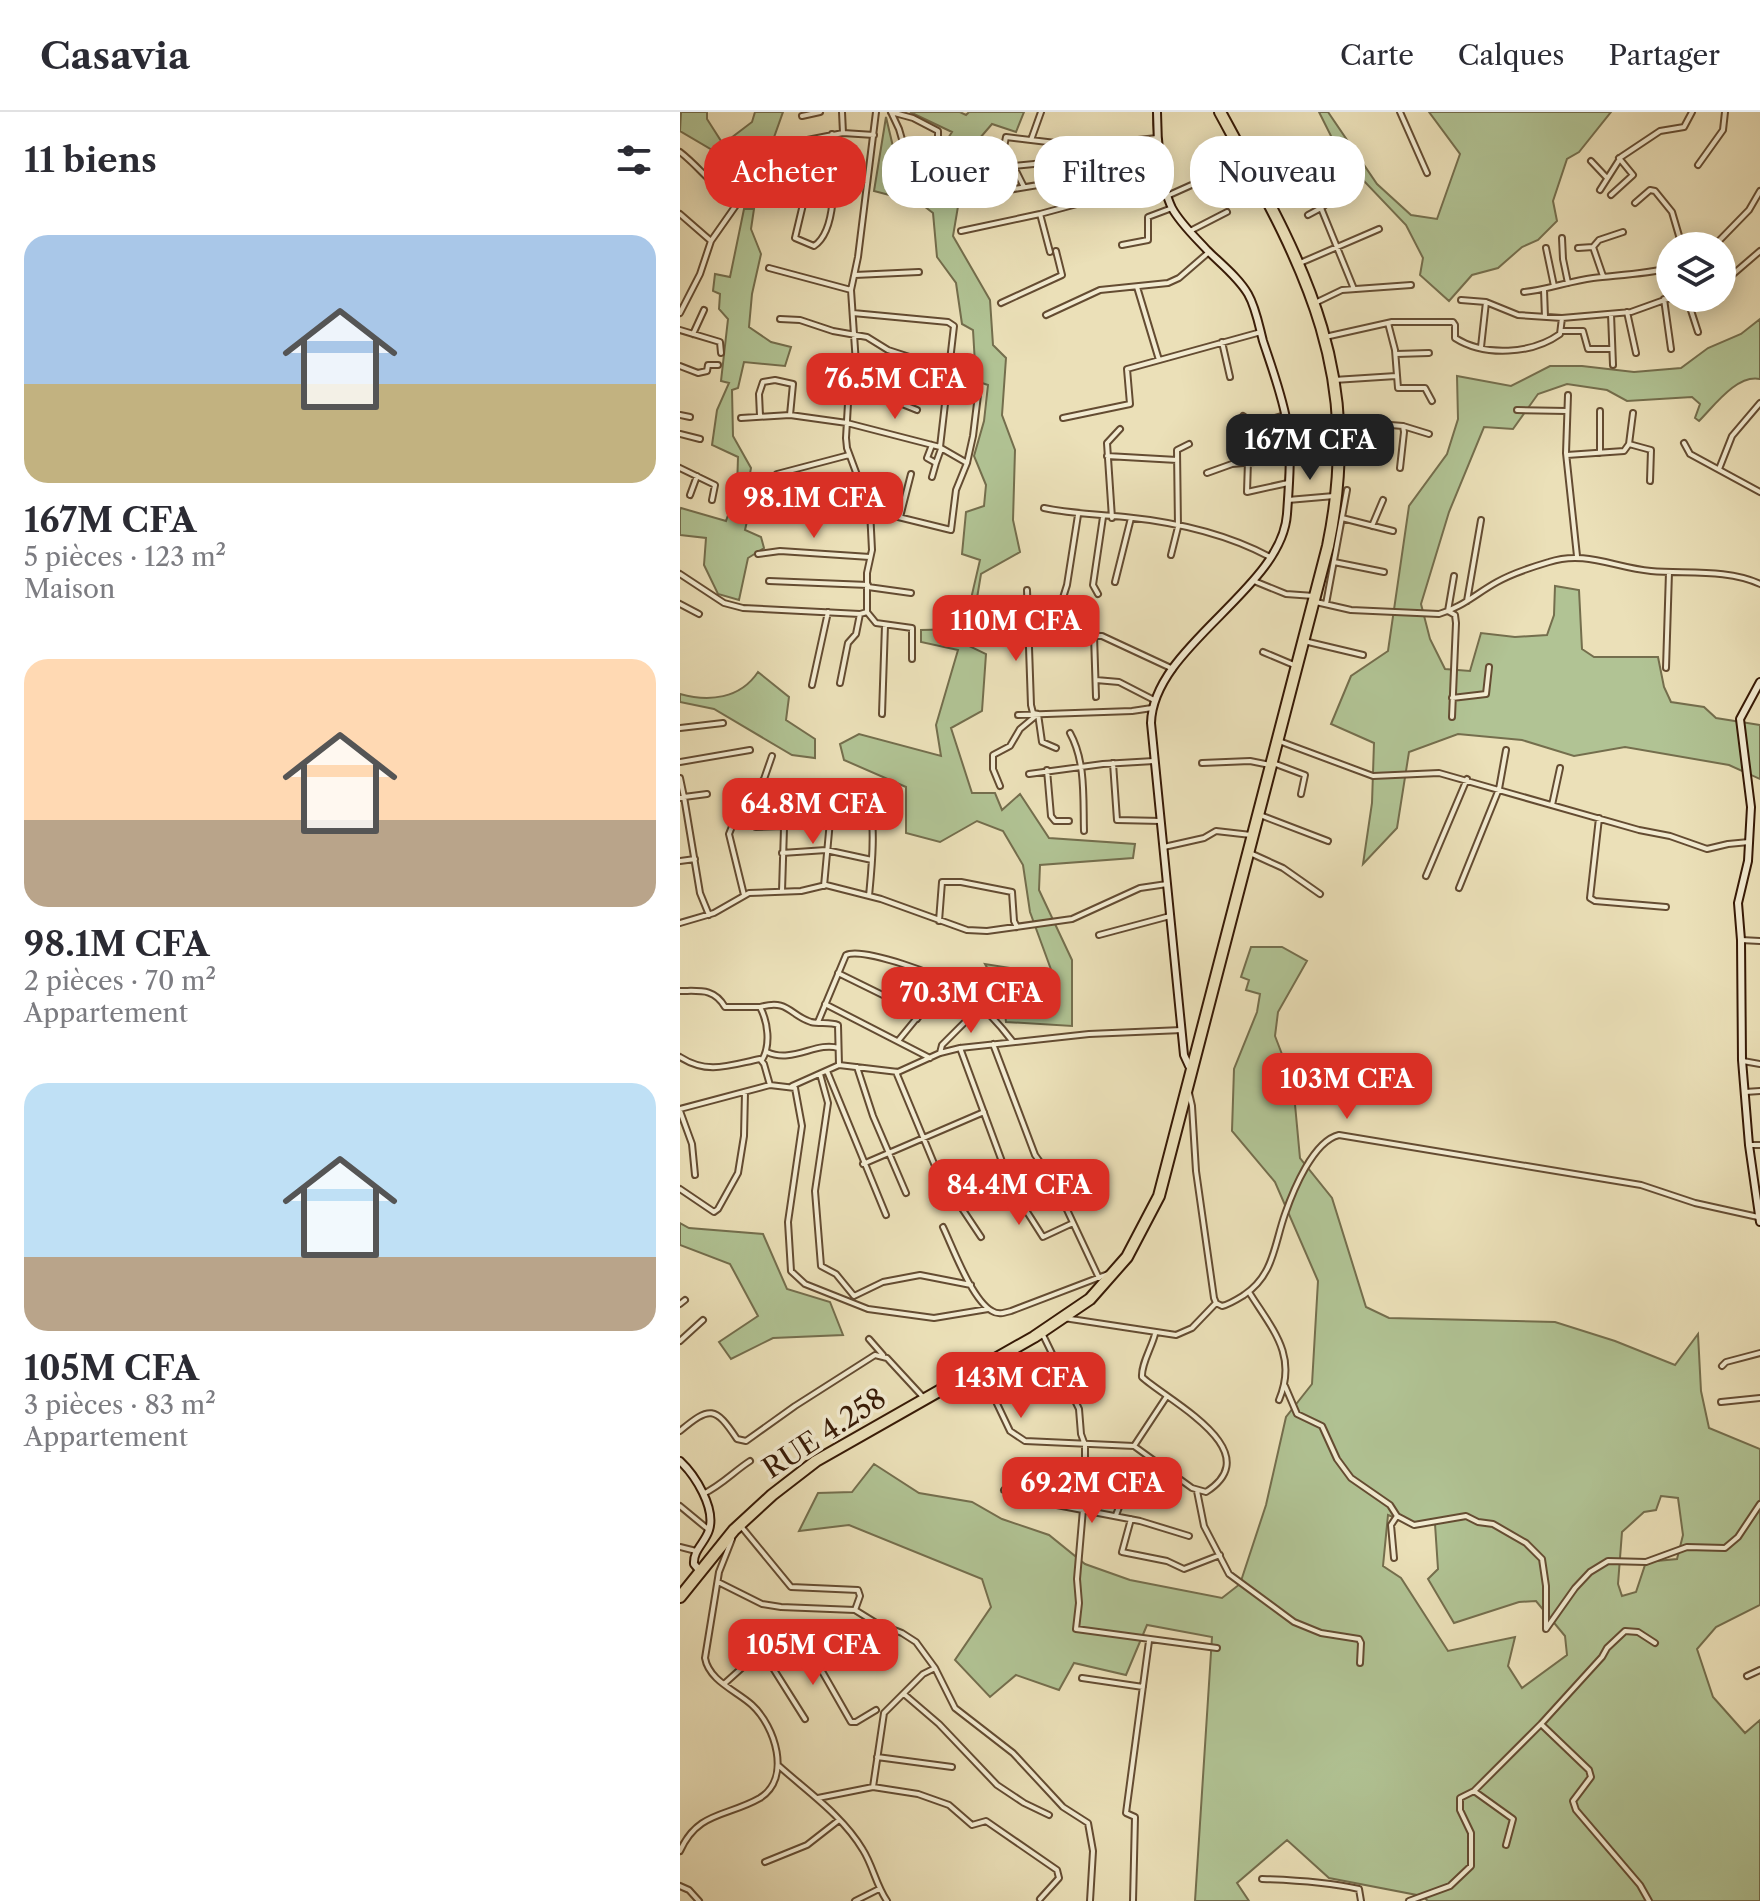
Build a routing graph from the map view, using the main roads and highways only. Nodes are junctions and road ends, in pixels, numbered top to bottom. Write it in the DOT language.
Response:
graph roads {
  1 [pos="1157,112"];
  2 [pos="1220,112"];
  3 [pos="1760,682"];
  4 [pos="1191,1068"];
  5 [pos="1759,1216"];
  6 [pos="680,1461"];
  7 [pos="699,1570"];
  8 [pos="680,1597"];
  1 -- 4 [label="main road"];
  2 -- 4 [label="highway, RUE 4.258"];
  3 -- 5 [label="main road"];
  4 -- 7 [label="highway, RUE 4.258"];
  6 -- 7 [label="main road"];
  7 -- 8 [label="highway, RUE 4.258"];
}
